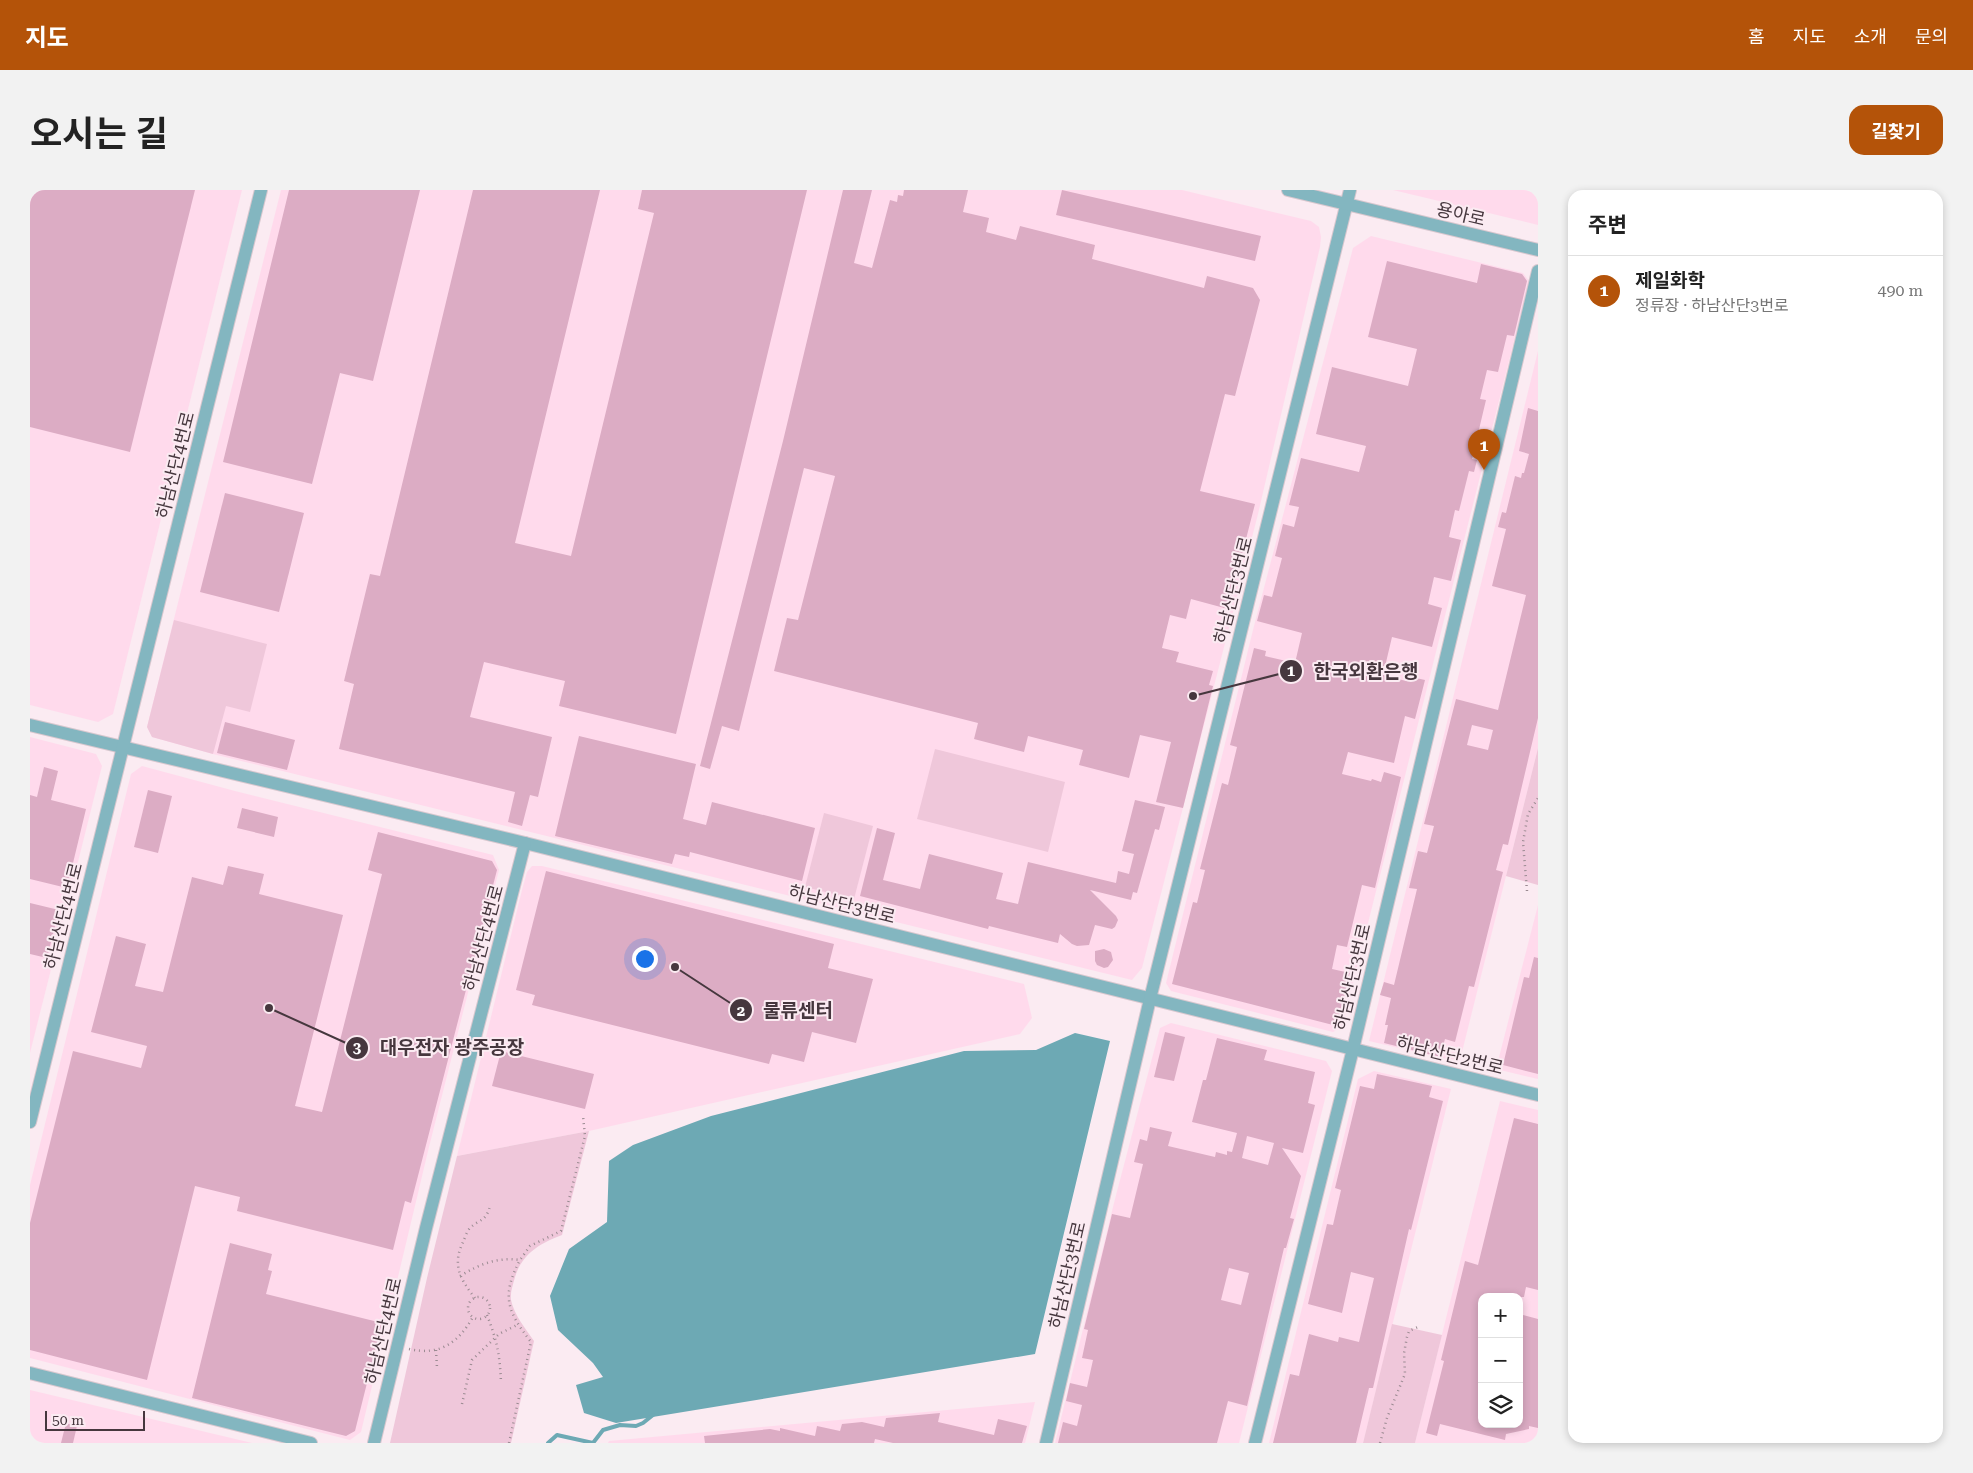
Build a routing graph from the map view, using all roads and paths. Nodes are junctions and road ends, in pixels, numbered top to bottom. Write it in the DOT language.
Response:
graph roads {
  1 [pos="261,190"];
  2 [pos="1288,190"];
  3 [pos="1350,190"];
  4 [pos="1346,205"];
  5 [pos="1538,250"];
  6 [pos="1538,271"];
  7 [pos="30,724"];
  8 [pos="122,748"];
  9 [pos="1538,798"];
  10 [pos="525,843"];
  11 [pos="1527,891"];
  12 [pos="1150,999"];
  13 [pos="1353,1049"];
  14 [pos="1538,1095"];
  15 [pos="583,1116"];
  16 [pos="30,1122"];
  17 [pos="490,1206"];
  18 [pos="520,1260"];
  19 [pos="460,1276"];
  20 [pos="475,1298"];
  21 [pos="486,1315"];
  22 [pos="473,1317"];
  23 [pos="519,1324"];
  24 [pos="1420,1326"];
  25 [pos="496,1337"];
  26 [pos="397,1346"];
  27 [pos="436,1350"];
  28 [pos="436,1368"];
  29 [pos="30,1373"];
  30 [pos="501,1383"];
  31 [pos="462,1404"];
  32 [pos="311,1443"];
  33 [pos="374,1443"];
  34 [pos="508,1443"];
  35 [pos="1046,1443"];
  36 [pos="1255,1443"];
  37 [pos="1380,1443"];
  1 -- 8 [label="street, 하남산단4번로"];
  2 -- 4 [label="street, 용아로"];
  3 -- 4 [label="street, 하남산단3번로"];
  4 -- 5 [label="street, 용아로"];
  4 -- 12 [label="street, 하남산단3번로"];
  6 -- 13 [label="street, 하남산단3번로"];
  7 -- 8 [label="street"];
  8 -- 10 [label="street"];
  8 -- 16 [label="street, 하남산단4번로"];
  9 -- 11 [label="path"];
  10 -- 12 [label="street, 하남산단3번로"];
  10 -- 26 [label="street, 하남산단4번로"];
  12 -- 13 [label="street, 하남산단3번로"];
  12 -- 35 [label="street, 하남산단3번로"];
  13 -- 14 [label="street, 하남산단2번로"];
  13 -- 36 [label="street, 하남산단3번로"];
  15 -- 18 [label="path"];
  17 -- 19 [label="path"];
  18 -- 19 [label="path"];
  18 -- 23 [label="path"];
  19 -- 20 [label="path"];
  20 -- 21 [label="path"];
  20 -- 22 [label="path"];
  21 -- 22 [label="path"];
  21 -- 25 [label="path"];
  22 -- 27 [label="path"];
  23 -- 25 [label="path"];
  23 -- 34 [label="path"];
  24 -- 37 [label="path"];
  25 -- 30 [label="path"];
  25 -- 31 [label="path"];
  26 -- 27 [label="path"];
  26 -- 33 [label="street, 하남산단4번로"];
  27 -- 28 [label="path"];
  29 -- 32 [label="street"];
}
